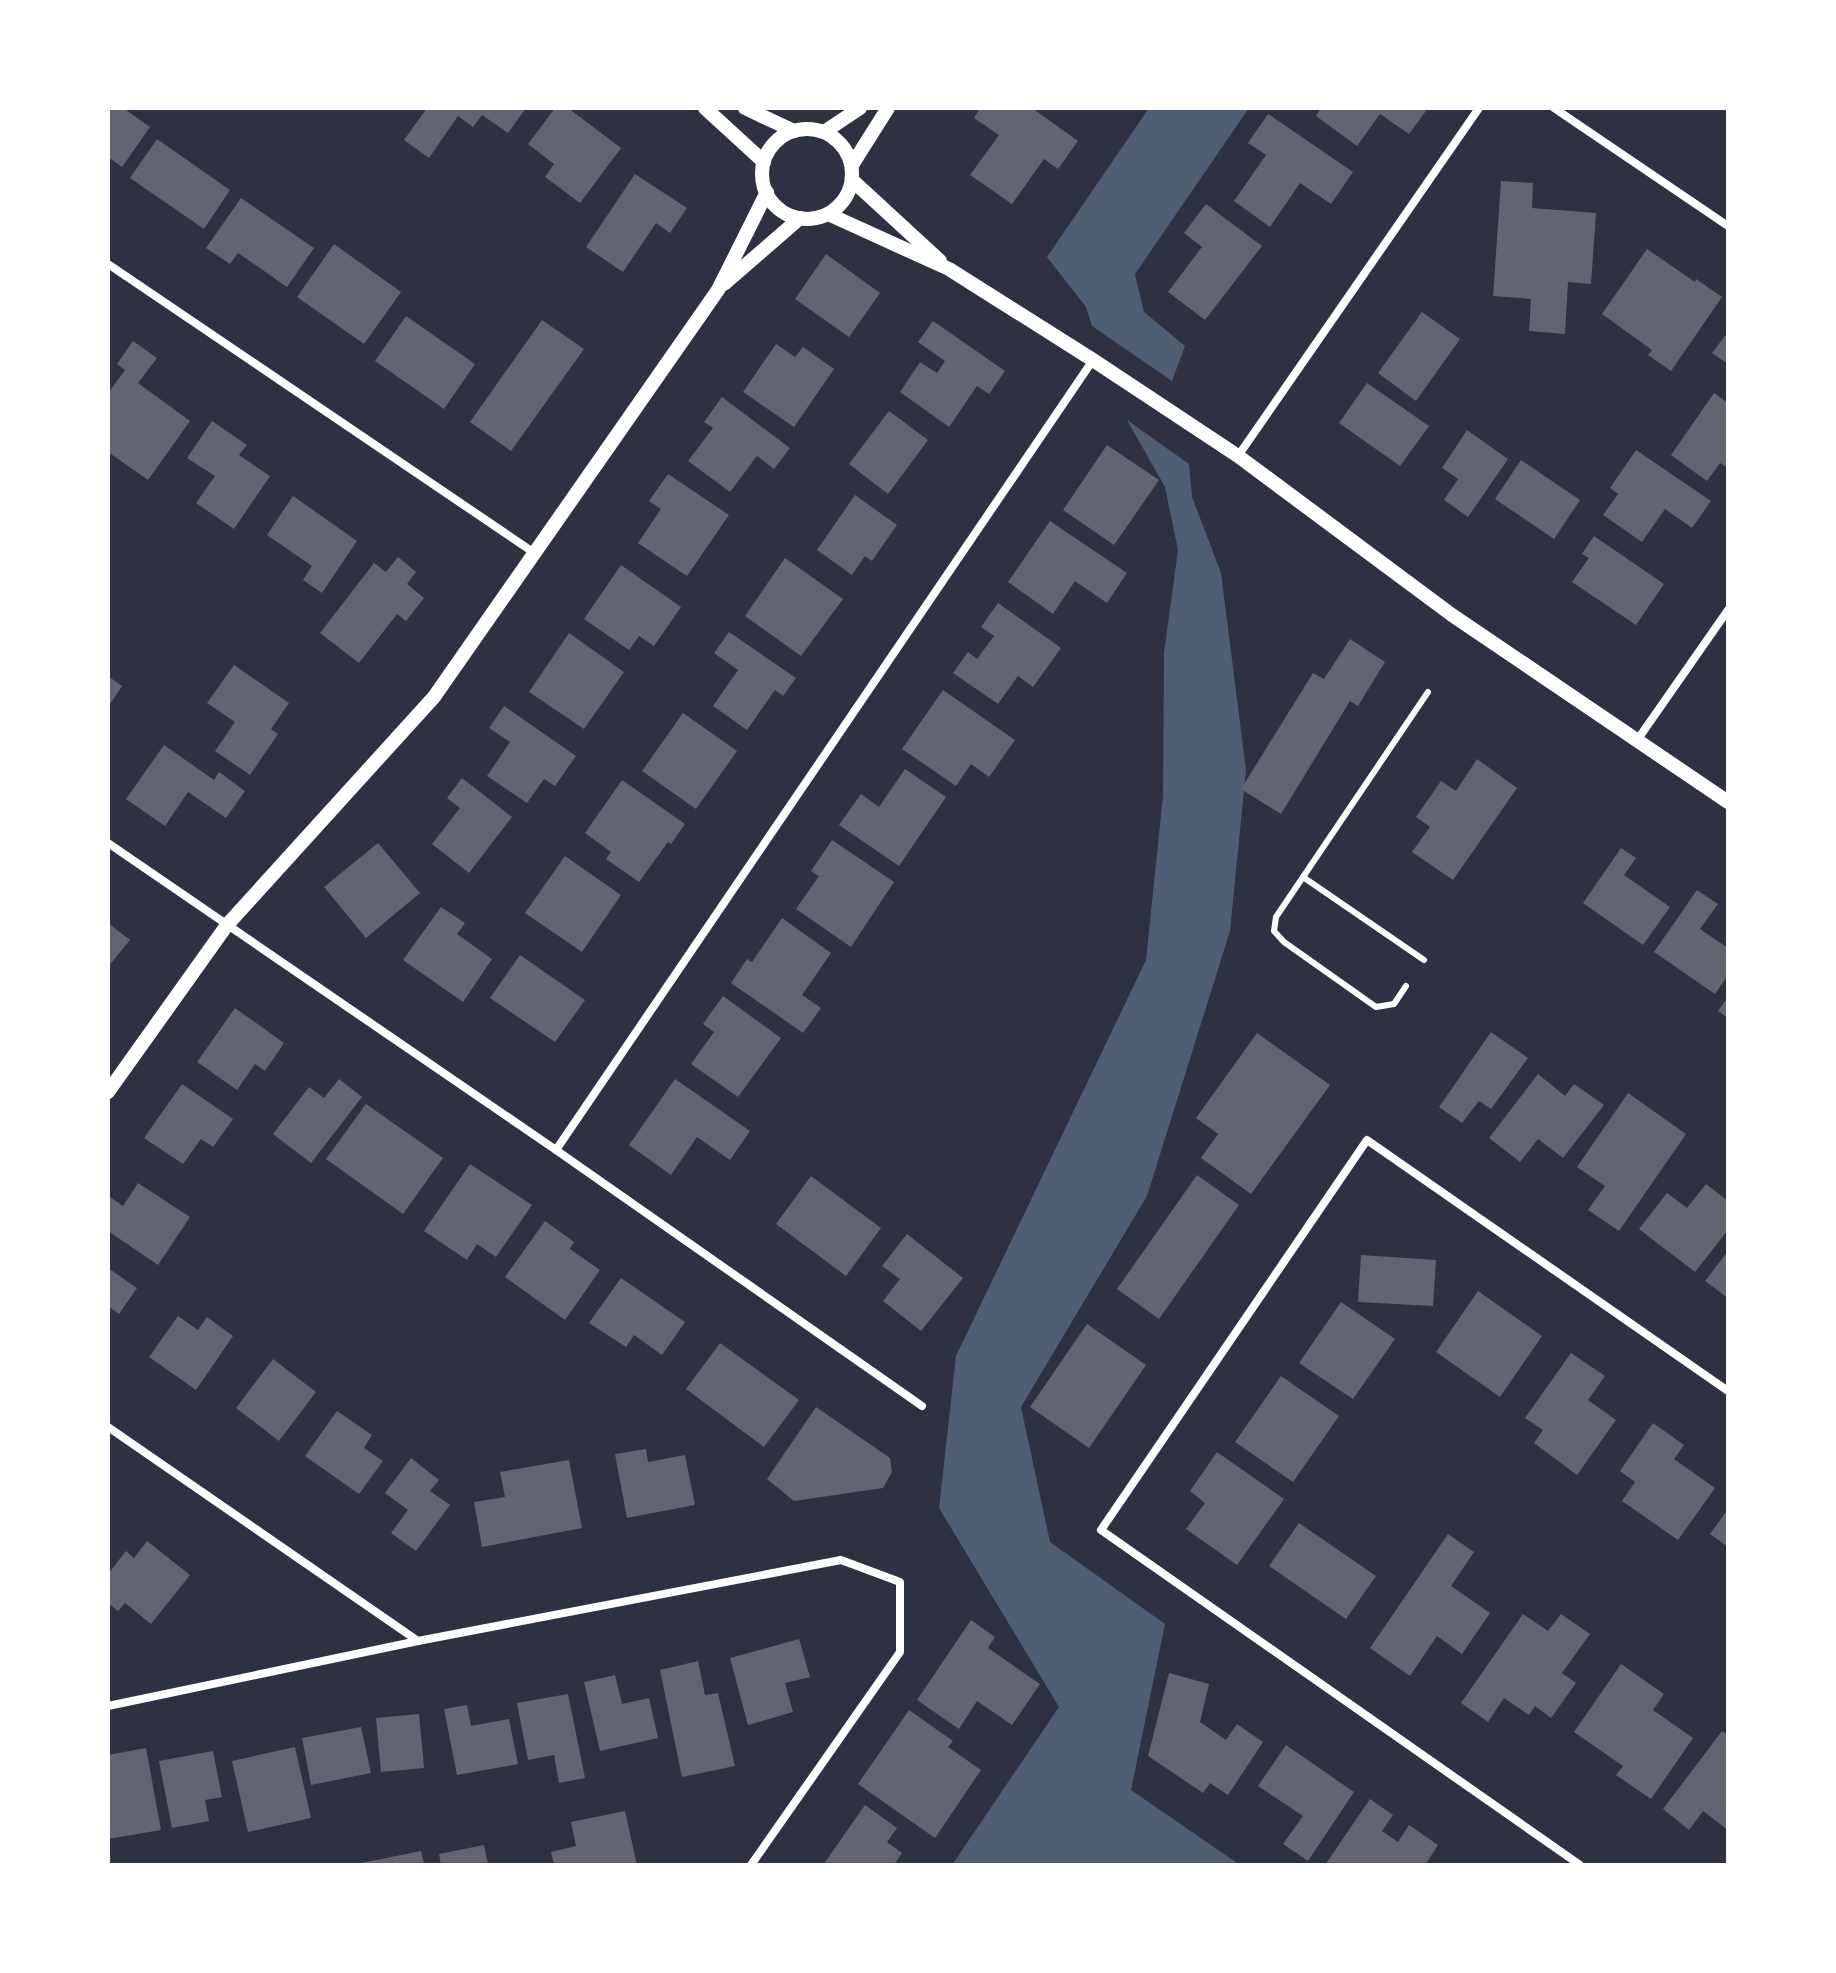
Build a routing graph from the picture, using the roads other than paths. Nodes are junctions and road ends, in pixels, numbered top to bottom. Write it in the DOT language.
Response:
graph roads {
  1 [pos="705,108"];
  2 [pos="745,108"];
  3 [pos="860,108"];
  4 [pos="888,108"];
  5 [pos="1479,108"];
  6 [pos="1554,108"];
  7 [pos="794,131"];
  8 [pos="824,132"];
  9 [pos="764,162"];
  10 [pos="852,173"];
  11 [pos="767,192"];
  12 [pos="828,214"];
  13 [pos="800,218"];
  14 [pos="1728,226"];
  15 [pos="108,264"];
  16 [pos="949,269"];
  17 [pos="718,290"];
  18 [pos="1093,360"];
  19 [pos="1238,456"];
  20 [pos="533,552"];
  21 [pos="1728,610"];
  22 [pos="1428,692"];
  23 [pos="1638,739"];
  24 [pos="1728,802"];
  25 [pos="108,843"];
  26 [pos="1303,877"];
  27 [pos="227,925"];
  28 [pos="1424,960"];
  29 [pos="1406,986"];
  30 [pos="108,1092"];
  31 [pos="556,1150"];
  32 [pos="1728,1391"];
  33 [pos="922,1406"];
  34 [pos="108,1427"];
  35 [pos="418,1641"];
  36 [pos="108,1706"];
  37 [pos="751,1865"];
  38 [pos="1580,1865"];
  1 -- 9 [label="street"];
  2 -- 7 [label="street"];
  3 -- 8 [label="street"];
  4 -- 10 [label="street"];
  5 -- 19 [label="street"];
  6 -- 14 [label="street"];
  7 -- 8 [label="street"];
  7 -- 9 [label="street"];
  8 -- 10 [label="street"];
  9 -- 11 [label="street"];
  10 -- 12 [label="street"];
  10 -- 16 [label="street"];
  11 -- 13 [label="street"];
  11 -- 17 [label="street"];
  12 -- 13 [label="street"];
  12 -- 16 [label="street"];
  13 -- 17 [label="street"];
  15 -- 20 [label="street"];
  16 -- 18 [label="street"];
  17 -- 20 [label="street"];
  18 -- 19 [label="street"];
  18 -- 31 [label="street"];
  19 -- 23 [label="street"];
  20 -- 27 [label="street"];
  21 -- 23 [label="street"];
  22 -- 26 [label="lane"];
  23 -- 24 [label="street"];
  25 -- 27 [label="street"];
  26 -- 28 [label="lane"];
  26 -- 29 [label="lane"];
  27 -- 30 [label="street"];
  27 -- 31 [label="street"];
  31 -- 33 [label="street"];
  32 -- 38 [label="street"];
  34 -- 35 [label="street"];
  35 -- 36 [label="street"];
  35 -- 37 [label="street"];
}
